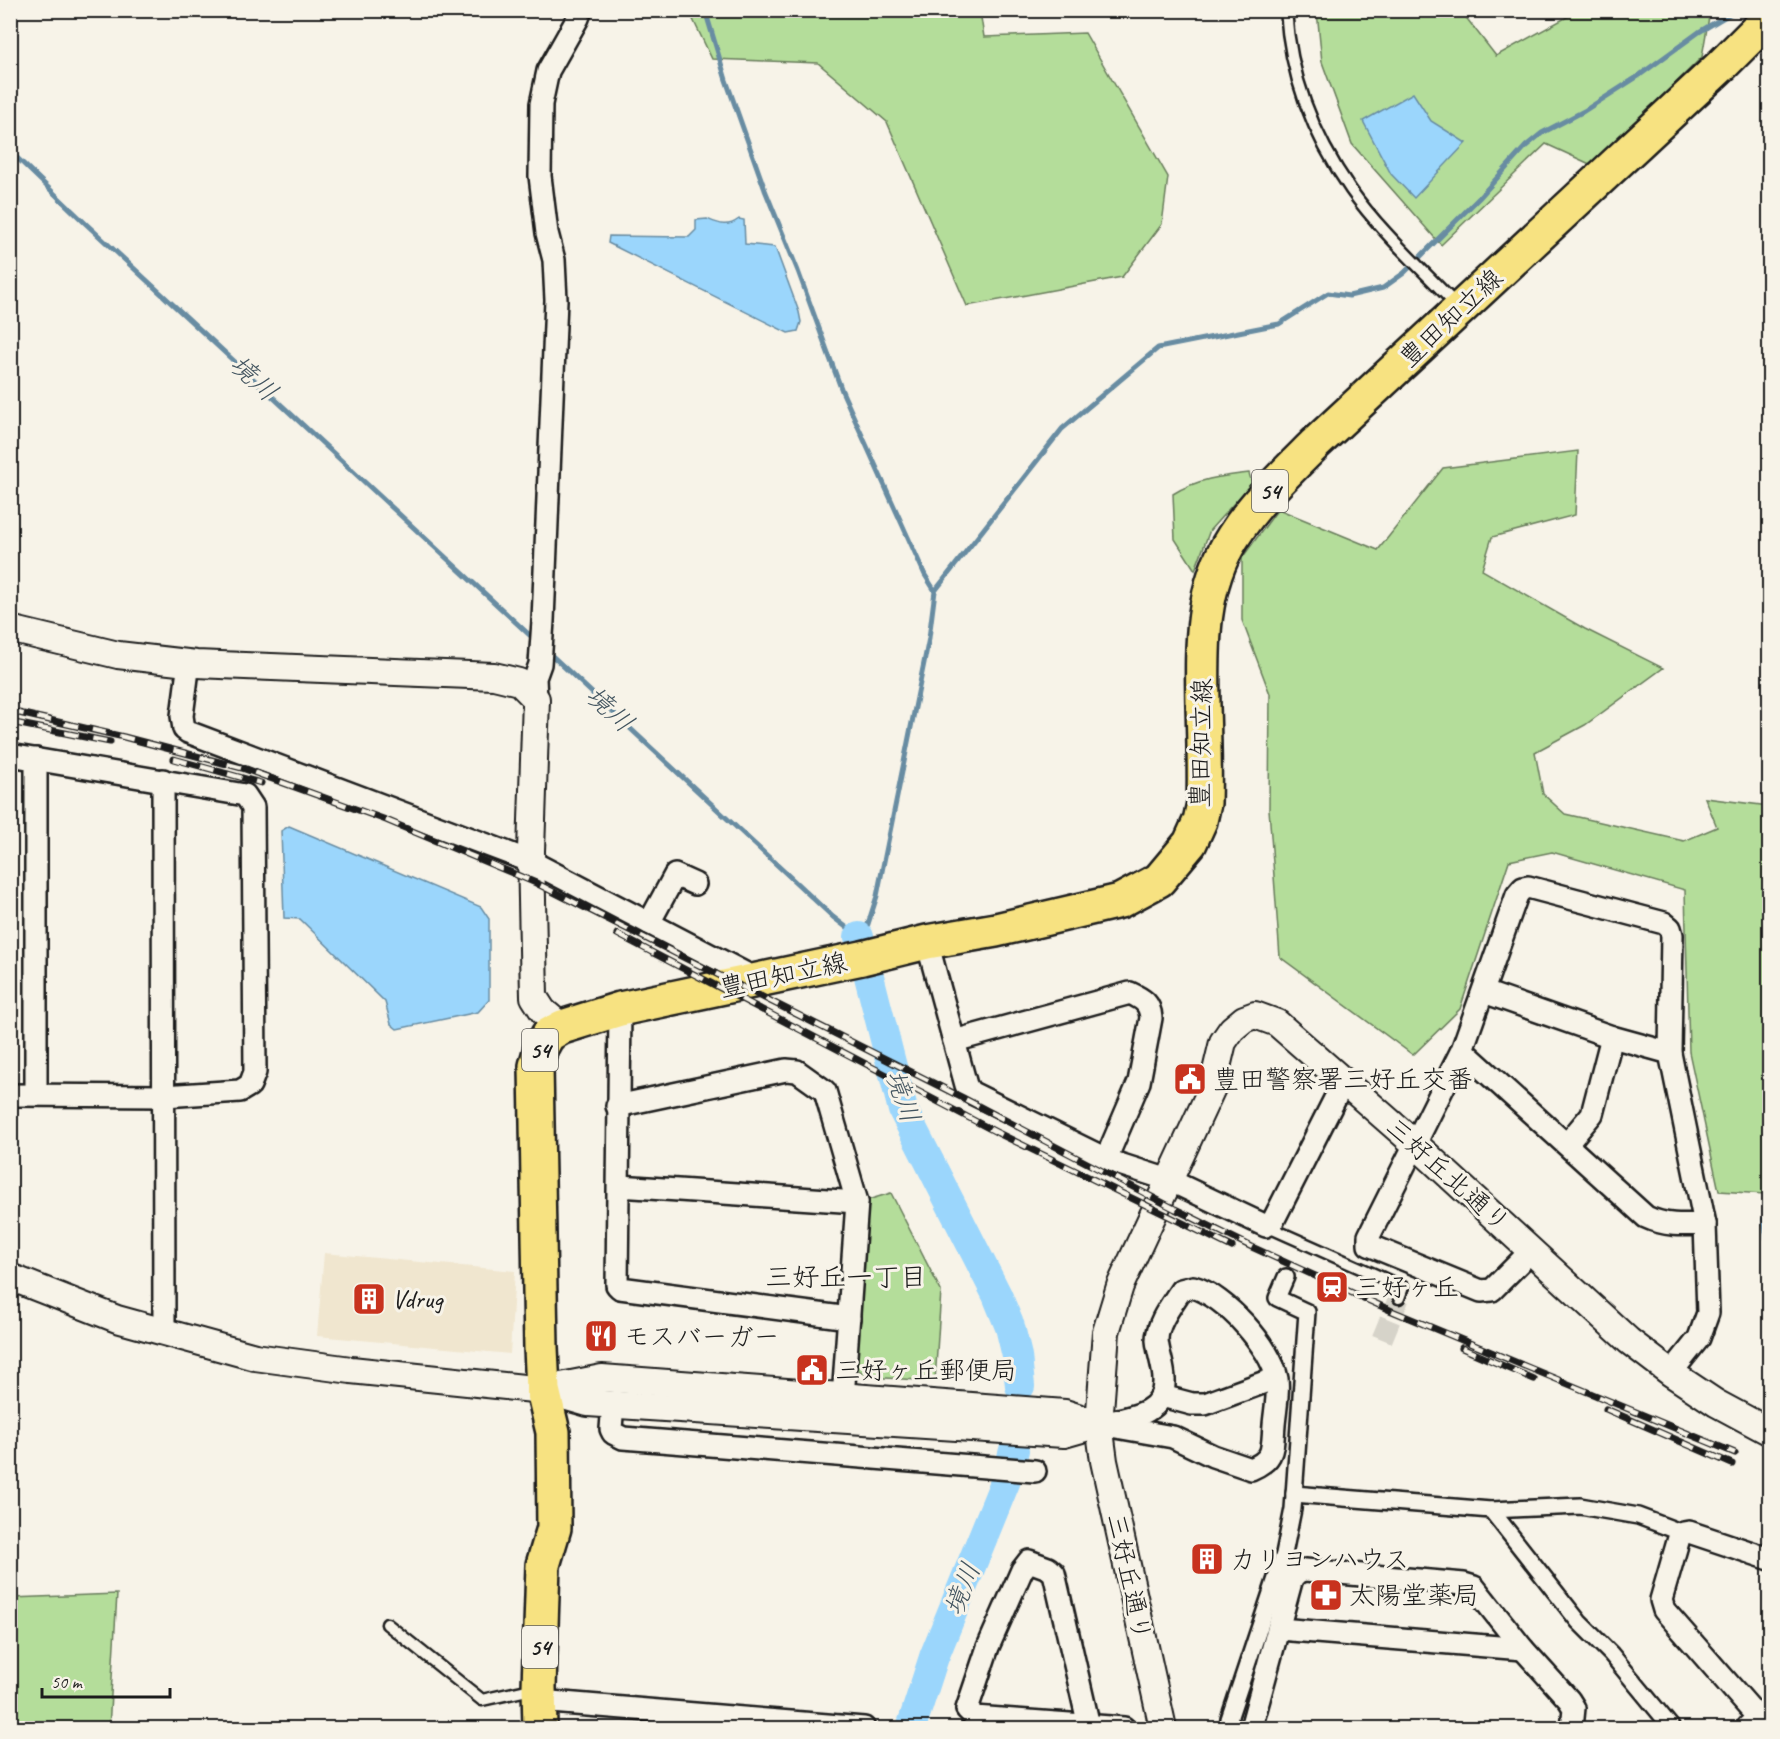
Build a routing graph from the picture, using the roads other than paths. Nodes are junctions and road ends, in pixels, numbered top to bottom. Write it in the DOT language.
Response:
graph roads {
  1 [pos="581,10"];
  2 [pos="1286,10"];
  3 [pos="1770,16"];
  4 [pos="1460,309"];
  5 [pos="10,629"];
  6 [pos="189,662"];
  7 [pos="536,699"];
  8 [pos="10,755"];
  9 [pos="36,759"];
  10 [pos="163,780"];
  11 [pos="532,862"];
  12 [pos="695,884"];
  13 [pos="649,923"];
  14 [pos="914,946"];
  15 [pos="758,980"];
  16 [pos="1484,992"];
  17 [pos="620,1009"];
  18 [pos="562,1027"];
  19 [pos="1612,1037"];
  20 [pos="954,1041"];
  21 [pos="1462,1050"];
  22 [pos="1671,1053"];
  23 [pos="1344,1081"];
  24 [pos="36,1094"];
  25 [pos="10,1095"];
  26 [pos="164,1096"];
  27 [pos="617,1106"];
  28 [pos="1415,1144"];
  29 [pos="1567,1144"];
  30 [pos="1106,1159"];
  31 [pos="1169,1180"];
  32 [pos="619,1186"];
  33 [pos="857,1202"];
  34 [pos="1704,1224"];
  35 [pos="1266,1226"];
  36 [pos="1531,1251"];
  37 [pos="10,1276"];
  38 [pos="1286,1277"];
  39 [pos="1399,1298"];
  40 [pos="849,1318"];
  41 [pos="164,1332"];
  42 [pos="1671,1373"];
  43 [pos="1276,1378"];
  44 [pos="543,1389"];
  45 [pos="1162,1396"];
  46 [pos="613,1403"];
  47 [pos="842,1408"];
  48 [pos="1099,1424"];
  49 [pos="1770,1432"];
  50 [pos="1035,1471"];
  51 [pos="1294,1494"];
  52 [pos="1491,1510"];
  53 [pos="1683,1533"];
  54 [pos="1770,1559"];
  55 [pos="387,1624"];
  56 [pos="1279,1629"];
  57 [pos="1524,1649"];
  58 [pos="540,1705"];
  59 [pos="1760,1721"];
  60 [pos="1229,1724"];
  61 [pos="1089,1726"];
  62 [pos="864,1728"];
  63 [pos="1124,1728"];
  64 [pos="1162,1728"];
  65 [pos="1251,1728"];
  66 [pos="1572,1728"];
  67 [pos="1672,1728"];
  1 -- 7 [label="street"];
  2 -- 4 [label="lane"];
  3 -- 4 [label="main road, 豊田知立線 / 54"];
  4 -- 14 [label="main road, 豊田知立線 / 54"];
  5 -- 6 [label="street"];
  6 -- 7 [label="street"];
  6 -- 11 [label="street"];
  7 -- 11 [label="street"];
  8 -- 9 [label="street"];
  9 -- 10 [label="street"];
  9 -- 24 [label="street"];
  10 -- 26 [label="street"];
  10 -- 26 [label="street"];
  11 -- 13 [label="street"];
  11 -- 18 [label="street"];
  12 -- 13 [label="street"];
  13 -- 15 [label="street"];
  14 -- 15 [label="main road, 豊田知立線 / 54"];
  14 -- 20 [label="street"];
  15 -- 17 [label="main road, 豊田知立線 / 54"];
  16 -- 19 [label="street"];
  16 -- 21 [label="street"];
  16 -- 22 [label="street"];
  17 -- 18 [label="main road, 豊田知立線 / 54"];
  17 -- 27 [label="street"];
  18 -- 44 [label="main road, 豊田知立線 / 54"];
  19 -- 22 [label="street"];
  19 -- 29 [label="street"];
  20 -- 30 [label="street"];
  20 -- 30 [label="street"];
  21 -- 28 [label="street"];
  21 -- 29 [label="street"];
  22 -- 34 [label="street"];
  23 -- 28 [label="street, 三好丘北通り"];
  23 -- 31 [label="street, 三好丘北通り"];
  23 -- 35 [label="street"];
  24 -- 25 [label="street"];
  24 -- 26 [label="street"];
  26 -- 41 [label="street"];
  27 -- 32 [label="street"];
  27 -- 33 [label="street"];
  28 -- 36 [label="street, 三好丘北通り"];
  28 -- 36 [label="street"];
  29 -- 34 [label="street"];
  30 -- 31 [label="street"];
  31 -- 35 [label="street"];
  31 -- 48 [label="street, 三好丘北通り"];
  32 -- 33 [label="street"];
  32 -- 40 [label="street"];
  33 -- 40 [label="street"];
  34 -- 42 [label="street"];
  35 -- 39 [label="lane"];
  36 -- 42 [label="street, 三好丘北通り"];
  37 -- 41 [label="street"];
  38 -- 51 [label="street"];
  40 -- 47 [label="street"];
  41 -- 44 [label="street"];
  42 -- 49 [label="street, 三好丘北通り"];
  43 -- 45 [label="street"];
  43 -- 45 [label="street"];
  43 -- 48 [label="street"];
  44 -- 46 [label="street"];
  44 -- 47 [label="street"];
  44 -- 58 [label="main road, 豊田知立線 / 54"];
  45 -- 48 [label="street"];
  46 -- 47 [label="street"];
  46 -- 50 [label="street"];
  47 -- 48 [label="street"];
  48 -- 64 [label="street, 三好丘通り"];
  51 -- 52 [label="street"];
  51 -- 60 [label="street"];
  52 -- 53 [label="street"];
  52 -- 67 [label="street"];
  53 -- 54 [label="street"];
  53 -- 59 [label="street"];
  55 -- 58 [label="lane"];
  56 -- 57 [label="street"];
  56 -- 57 [label="street"];
  56 -- 65 [label="street"];
  57 -- 66 [label="street"];
  58 -- 62 [label="street"];
  61 -- 61 [label="street"];
  61 -- 63 [label="street"];
}
